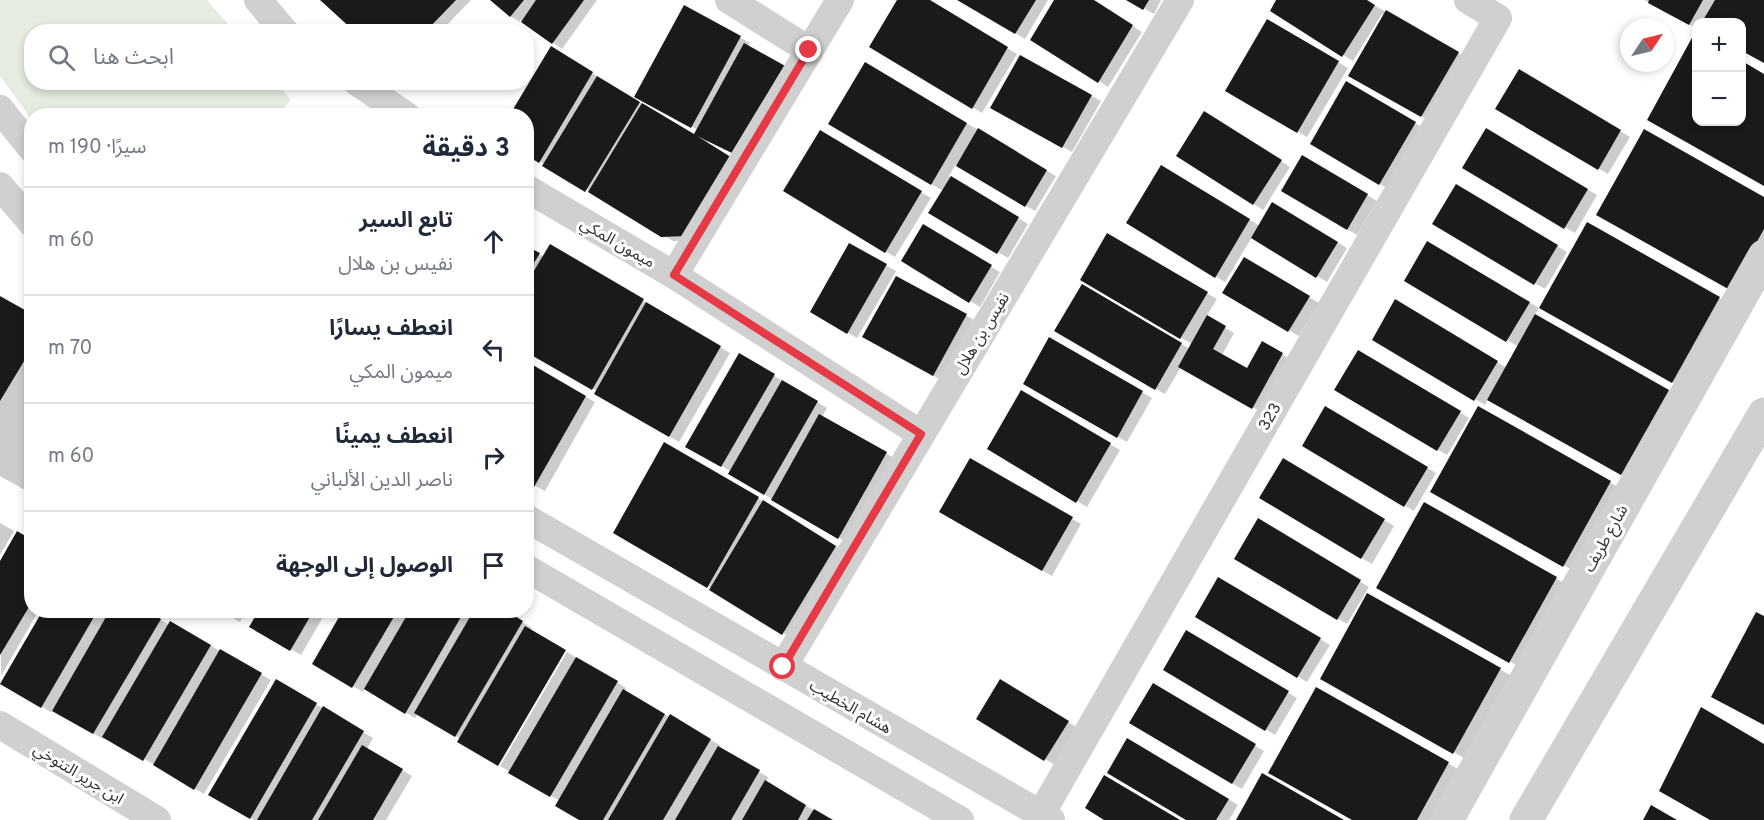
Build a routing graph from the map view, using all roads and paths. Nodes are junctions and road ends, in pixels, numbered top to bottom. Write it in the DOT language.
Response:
graph roads {
  1 [pos="258,0"];
  2 [pos="729,0"];
  3 [pos="840,0"];
  4 [pos="1179,0"];
  5 [pos="1468,0"];
  6 [pos="278,24"];
  7 [pos="809,50"];
  8 [pos="369,90"];
  9 [pos="395,108"];
  10 [pos="0,109"];
  11 [pos="24,139"];
  12 [pos="0,186"];
  13 [pos="534,193"];
  14 [pos="24,214"];
  15 [pos="1764,256"];
  16 [pos="674,275"];
  17 [pos="1764,414"];
  18 [pos="921,434"];
  19 [pos="534,523"];
  20 [pos="534,573"];
  21 [pos="783,667"];
  22 [pos="0,725"];
  23 [pos="1046,817"];
  24 [pos="157,820"];
  25 [pos="960,820"];
  26 [pos="1447,820"];
  27 [pos="1526,820"];
  1 -- 6 [label="street"];
  2 -- 7 [label="street"];
  3 -- 7 [label="street"];
  4 -- 18 [label="street, نفيس بن هلال"];
  5 -- 23 [label="street, 323"];
  7 -- 16 [label="street"];
  8 -- 9 [label="street"];
  10 -- 11 [label="street"];
  12 -- 14 [label="street"];
  13 -- 16 [label="street, ميمون المكي"];
  15 -- 26 [label="street, شارع طريف"];
  16 -- 18 [label="street, ميمون المكي"];
  17 -- 27 [label="street"];
  18 -- 21 [label="street, نفيس بن هلال"];
  19 -- 21 [label="street, هشام الخطيب"];
  20 -- 25 [label="street"];
  21 -- 23 [label="street, هشام الخطيب"];
  22 -- 24 [label="street, ابن جرير التنوخي"];
}
